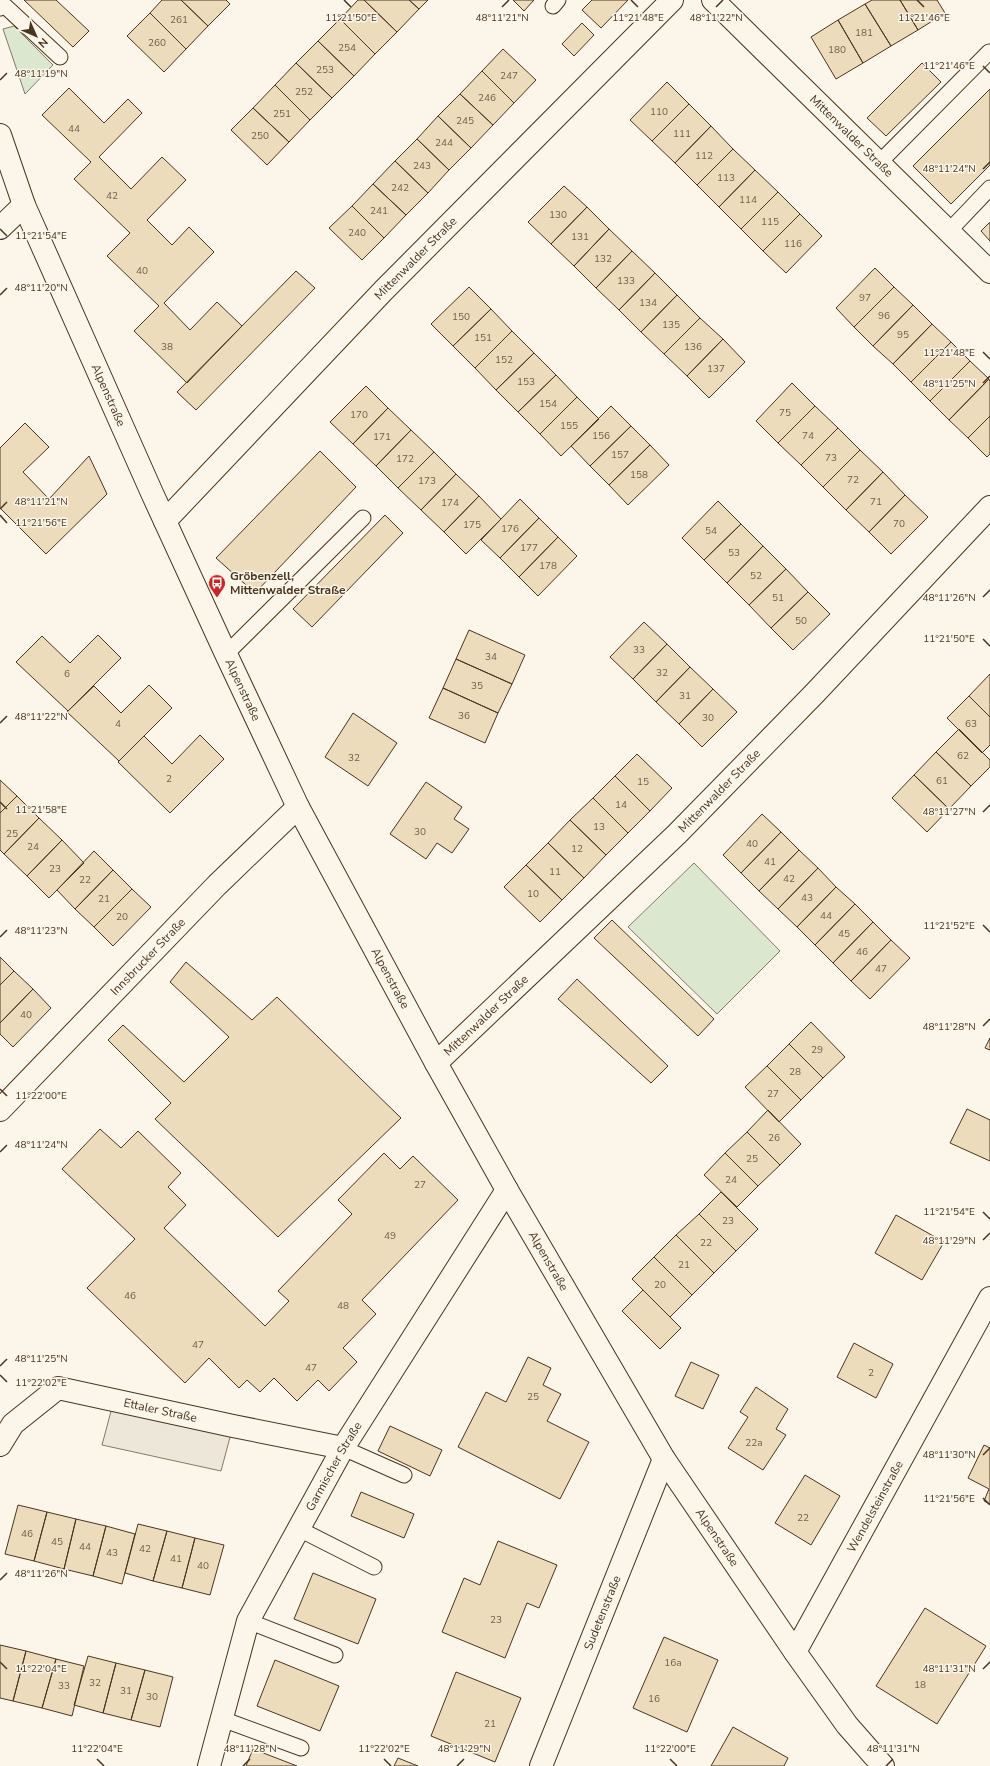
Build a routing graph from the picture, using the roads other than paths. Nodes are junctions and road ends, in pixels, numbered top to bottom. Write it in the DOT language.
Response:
graph roads {
  1 [pos="672,0"];
  2 [pos="712,0"];
  3 [pos="0,8"];
  4 [pos="989,52"];
  5 [pos="60,57"];
  6 [pos="0,135"];
  7 [pos="878,164"];
  8 [pos="990,188"];
  9 [pos="24,205"];
  10 [pos="0,228"];
  11 [pos="949,231"];
  12 [pos="990,272"];
  13 [pos="990,507"];
  14 [pos="362,518"];
  15 [pos="165,521"];
  16 [pos="226,654"];
  17 [pos="298,807"];
  18 [pos="436,1063"];
  19 [pos="0,1110"];
  20 [pos="507,1190"];
  21 [pos="990,1298"];
  22 [pos="0,1445"];
  23 [pos="343,1448"];
  24 [pos="664,1459"];
  25 [pos="404,1475"];
  26 [pos="299,1529"];
  27 [pos="374,1567"];
  28 [pos="248,1620"];
  29 [pos="795,1652"];
  30 [pos="335,1655"];
  31 [pos="222,1719"];
  32 [pos="302,1748"];
  33 [pos="209,1766"];
  34 [pos="541,1766"];
  35 [pos="883,1766"];
  1 -- 15 [label="street, Mittenwalder Straße"];
  2 -- 7 [label="street, Mittenwalder Straße"];
  3 -- 5 [label="lane"];
  4 -- 7 [label="lane"];
  6 -- 9 [label="street, Alpenstraße"];
  7 -- 11 [label="street, Mittenwalder Straße"];
  8 -- 11 [label="lane"];
  9 -- 10 [label="street"];
  9 -- 15 [label="street, Alpenstraße"];
  11 -- 12 [label="street, Mittenwalder Straße"];
  13 -- 18 [label="street, Mittenwalder Straße"];
  14 -- 16 [label="lane"];
  15 -- 16 [label="street, Alpenstraße"];
  16 -- 17 [label="street, Alpenstraße"];
  17 -- 18 [label="street, Alpenstraße"];
  17 -- 19 [label="street, Innsbrucker Straße"];
  18 -- 20 [label="street, Alpenstraße"];
  20 -- 23 [label="street, Garmischer Straße"];
  20 -- 24 [label="street, Alpenstraße"];
  21 -- 29 [label="street, Wendelsteinstraße"];
  22 -- 23 [label="street, Ettaler Straße"];
  23 -- 25 [label="lane"];
  23 -- 26 [label="street, Garmischer Straße"];
  24 -- 29 [label="street, Alpenstraße"];
  24 -- 34 [label="street, Sudetenstraße"];
  26 -- 27 [label="lane"];
  26 -- 28 [label="street, Garmischer Straße"];
  28 -- 30 [label="lane"];
  28 -- 31 [label="street, Garmischer Straße"];
  29 -- 35 [label="street, Alpenstraße"];
  31 -- 32 [label="lane"];
  31 -- 33 [label="street, Garmischer Straße"];
}
